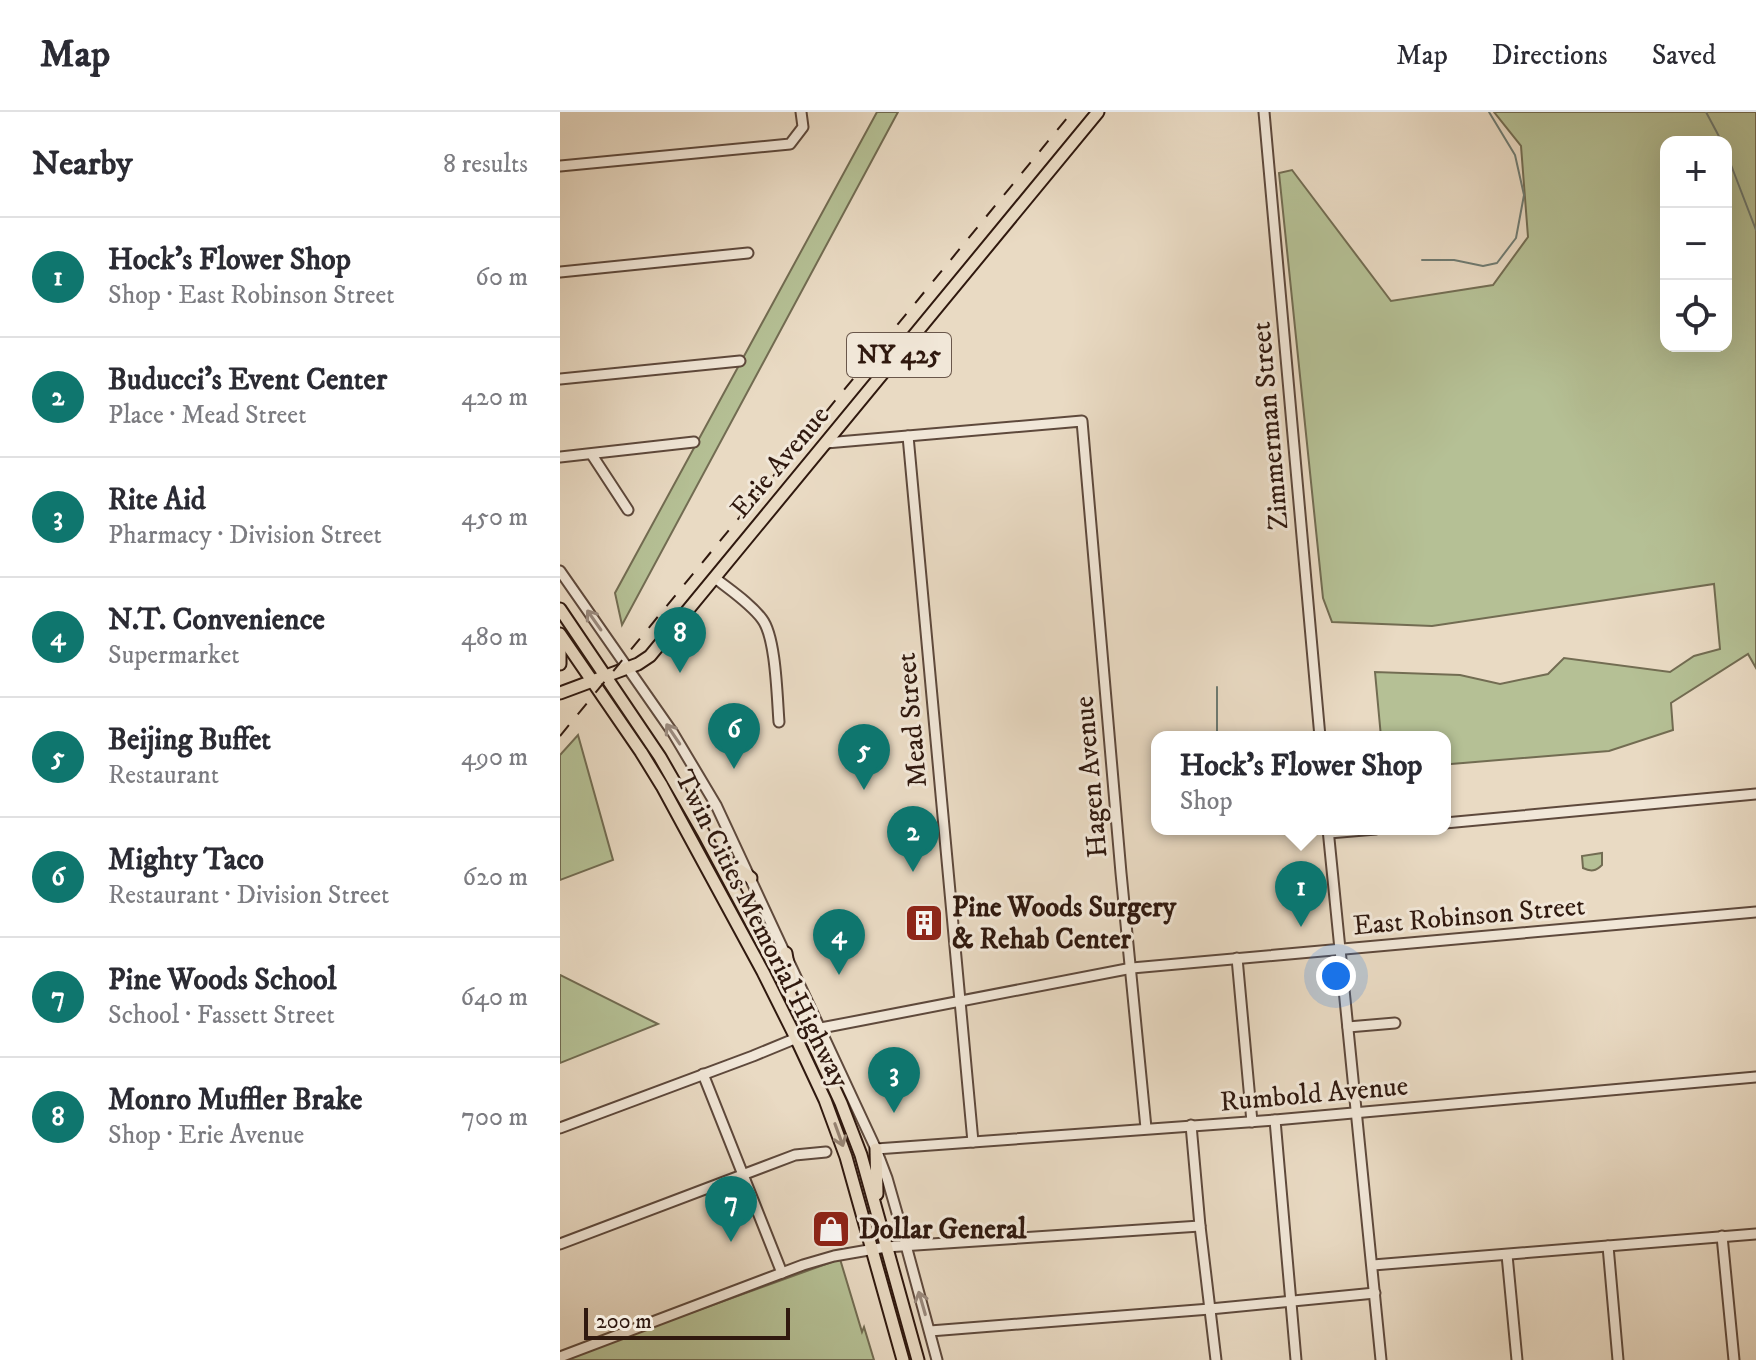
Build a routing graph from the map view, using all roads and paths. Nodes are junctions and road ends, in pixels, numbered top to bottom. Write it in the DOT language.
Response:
graph roads {
  1 [pos="801,112"];
  2 [pos="1098,112"];
  3 [pos="1264,112"];
  4 [pos="560,166"];
  5 [pos="748,253"];
  6 [pos="560,272"];
  7 [pos="740,361"];
  8 [pos="560,379"];
  9 [pos="908,436"];
  10 [pos="694,442"];
  11 [pos="826,443"];
  12 [pos="592,455"];
  13 [pos="560,457"];
  14 [pos="628,510"];
  15 [pos="560,571"];
  16 [pos="715,578"];
  17 [pos="560,609"];
  18 [pos="560,634"];
  19 [pos="560,646"];
  20 [pos="560,664"];
  21 [pos="628,668"];
  22 [pos="606,676"];
  23 [pos="592,681"];
  24 [pos="560,693"];
  25 [pos="779,722"];
  26 [pos="1319,731"];
  27 [pos="1756,794"];
  28 [pos="1451,822"];
  29 [pos="1328,835"];
  30 [pos="714,852"];
  31 [pos="751,878"];
  32 [pos="1756,912"];
  33 [pos="1340,950"];
  34 [pos="786,953"];
  35 [pos="1237,958"];
  36 [pos="1132,968"];
  37 [pos="960,1001"];
  38 [pos="797,1008"];
  39 [pos="1395,1023"];
  40 [pos="1348,1027"];
  41 [pos="815,1030"];
  42 [pos="796,1038"];
  43 [pos="703,1074"];
  44 [pos="1756,1077"];
  45 [pos="1357,1113"];
  46 [pos="1275,1120"];
  47 [pos="1252,1122"];
  48 [pos="1191,1125"];
  49 [pos="560,1128"];
  50 [pos="1146,1128"];
  51 [pos="973,1142"];
  52 [pos="876,1149"];
  53 [pos="826,1152"];
  54 [pos="743,1174"];
  55 [pos="877,1211"];
  56 [pos="1200,1226"];
  57 [pos="1756,1234"];
  58 [pos="1722,1236"];
  59 [pos="560,1244"];
  60 [pos="906,1246"];
  61 [pos="1608,1246"];
  62 [pos="886,1247"];
  63 [pos="872,1249"];
  64 [pos="1507,1255"];
  65 [pos="1373,1265"];
  66 [pos="782,1273"];
  67 [pos="1375,1293"];
  68 [pos="1291,1301"];
  69 [pos="1210,1309"];
  70 [pos="930,1331"];
  71 [pos="560,1357"];
  72 [pos="903,1360"];
  73 [pos="918,1360"];
  74 [pos="937,1360"];
  75 [pos="1216,1360"];
  76 [pos="1296,1360"];
  77 [pos="1381,1360"];
  78 [pos="1517,1360"];
  79 [pos="1618,1360"];
  80 [pos="1734,1360"];
  1 -- 4 [label="street"];
  2 -- 11 [label="main road, Erie Avenue / NY 425"];
  3 -- 26 [label="street, Zimmerman Street"];
  5 -- 6 [label="street"];
  7 -- 8 [label="street"];
  9 -- 11 [label="street"];
  9 -- 36 [label="street, Hagen Avenue"];
  9 -- 37 [label="street, Mead Street"];
  10 -- 12 [label="street"];
  11 -- 16 [label="main road, Erie Avenue / NY 425"];
  12 -- 13 [label="street"];
  12 -- 14 [label="street"];
  21 -- 15 [label="street, one-way"];
  16 -- 21 [label="main road, Erie Avenue / NY 425"];
  16 -- 25 [label="street"];
  17 -- 22 [label="main road, Twin Cities Memorial Highway"];
  18 -- 23 [label="main road, Twin Cities Memorial Highway"];
  19 -- 20 [label="main road"];
  21 -- 22 [label="main road, Erie Avenue / NY 425"];
  31 -- 21 [label="street, one-way"];
  22 -- 23 [label="main road, NY 425"];
  22 -- 30 [label="main road, Twin Cities Memorial Highway"];
  23 -- 24 [label="main road"];
  23 -- 42 [label="main road, Twin Cities Memorial Highway"];
  27 -- 28 [label="street"];
  29 -- 33 [label="street"];
  30 -- 31 [label="main road"];
  30 -- 38 [label="main road, Twin Cities Memorial Highway"];
  31 -- 34 [label="street"];
  32 -- 33 [label="street, East Robinson Street"];
  33 -- 35 [label="street, East Robinson Street"];
  33 -- 40 [label="street"];
  34 -- 38 [label="main road"];
  34 -- 41 [label="street"];
  35 -- 36 [label="street, East Robinson Street"];
  35 -- 47 [label="street"];
  36 -- 37 [label="street, East Robinson Street"];
  36 -- 50 [label="street, Hagen Avenue"];
  37 -- 41 [label="street, East Robinson Street"];
  37 -- 51 [label="street, Mead Street"];
  38 -- 41 [label="main road, Twin Cities Memorial Highway"];
  39 -- 40 [label="street"];
  40 -- 45 [label="street"];
  41 -- 42 [label="street, East Robinson Street"];
  41 -- 52 [label="street"];
  41 -- 55 [label="main road, Twin Cities Memorial Highway"];
  42 -- 43 [label="street, East Robinson Street"];
  42 -- 63 [label="main road, Twin Cities Memorial Highway, one-way"];
  43 -- 49 [label="street, East Robinson Street"];
  43 -- 54 [label="street"];
  44 -- 45 [label="street, Rumbold Avenue"];
  45 -- 46 [label="street, Rumbold Avenue"];
  45 -- 65 [label="street"];
  46 -- 47 [label="street, Rumbold Avenue"];
  46 -- 68 [label="street"];
  47 -- 48 [label="street, Rumbold Avenue"];
  48 -- 50 [label="street, Rumbold Avenue"];
  48 -- 56 [label="street"];
  50 -- 51 [label="street, Rumbold Avenue"];
  51 -- 52 [label="street, Rumbold Avenue"];
  52 -- 55 [label="main road"];
  52 -- 60 [label="street"];
  53 -- 54 [label="street"];
  54 -- 59 [label="street"];
  54 -- 66 [label="street"];
  55 -- 62 [label="main road, Twin Cities Memorial Highway"];
  56 -- 60 [label="street"];
  56 -- 69 [label="street"];
  57 -- 58 [label="street"];
  58 -- 61 [label="street"];
  58 -- 80 [label="street"];
  60 -- 62 [label="street"];
  70 -- 60 [label="street, one-way"];
  61 -- 64 [label="street"];
  61 -- 79 [label="street"];
  62 -- 63 [label="street"];
  62 -- 73 [label="main road, Twin Cities Memorial Highway"];
  63 -- 66 [label="street"];
  63 -- 72 [label="main road, Twin Cities Memorial Highway"];
  64 -- 65 [label="street"];
  64 -- 78 [label="street"];
  65 -- 67 [label="street"];
  66 -- 71 [label="street"];
  67 -- 68 [label="street"];
  67 -- 77 [label="street"];
  68 -- 69 [label="street"];
  68 -- 76 [label="street"];
  69 -- 70 [label="street"];
  69 -- 75 [label="street"];
  70 -- 74 [label="street"];
}
